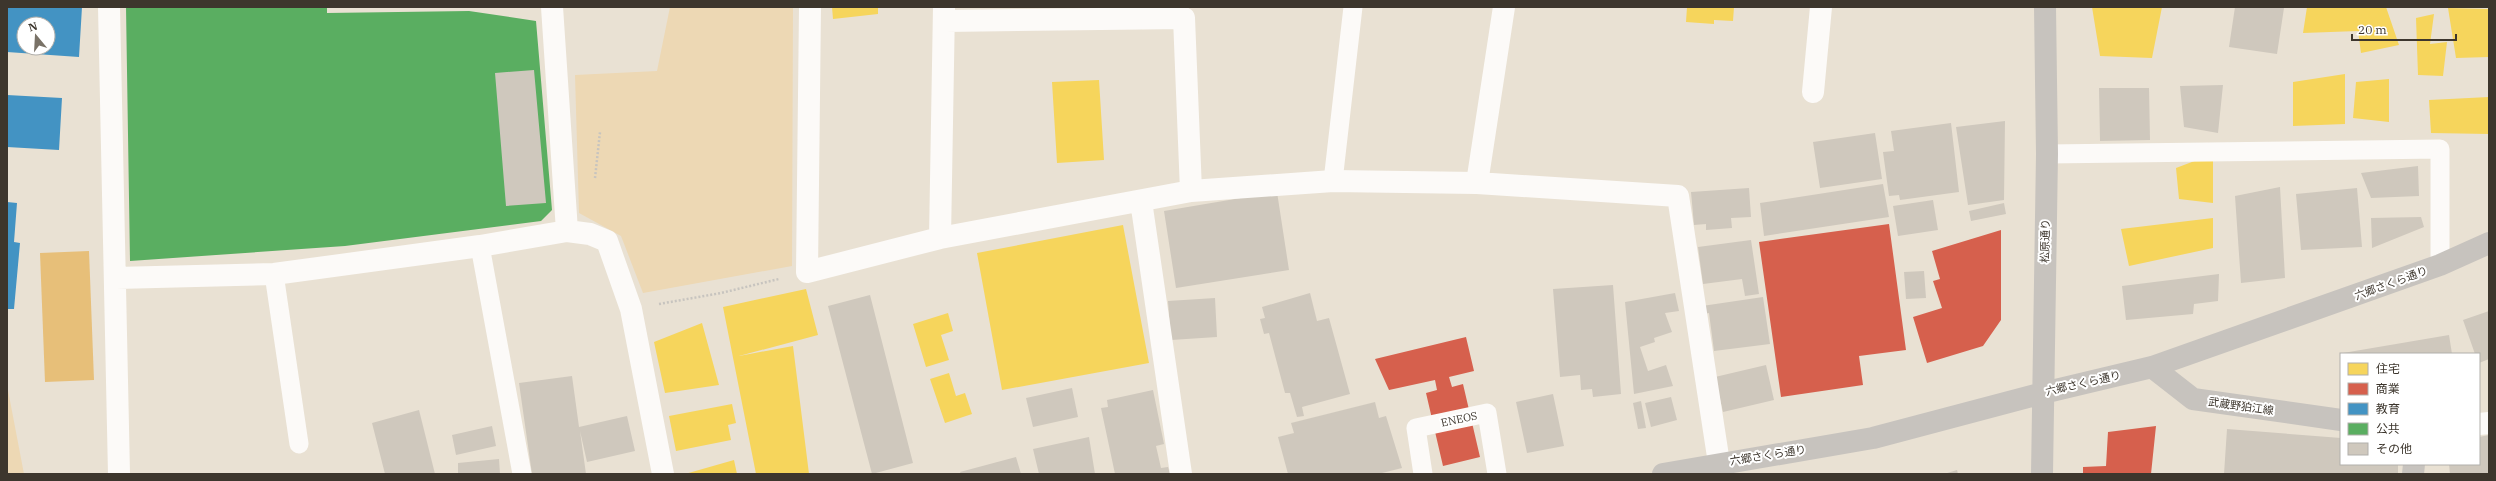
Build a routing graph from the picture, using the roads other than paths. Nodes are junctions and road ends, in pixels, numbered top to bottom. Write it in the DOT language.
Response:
graph roads {
  1 [pos="110,7"];
  2 [pos="552,7"];
  3 [pos="810,7"];
  4 [pos="1353,7"];
  5 [pos="1504,7"];
  6 [pos="1822,7"];
  7 [pos="2045,7"];
  8 [pos="944,14"];
  9 [pos="1813,92"];
  10 [pos="2047,154"];
  11 [pos="1333,181"];
  12 [pos="1477,183"];
  13 [pos="1191,191"];
  14 [pos="1141,201"];
  15 [pos="568,231"];
  16 [pos="940,238"];
  17 [pos="2489,242"];
  18 [pos="480,246"];
  19 [pos="2440,265"];
  20 [pos="274,274"];
  21 [pos="116,278"];
  22 [pos="2152,367"];
  23 [pos="2043,393"];
  24 [pos="2340,420"];
  25 [pos="299,444"];
  26 [pos="1719,463"];
  27 [pos="119,474"];
  28 [pos="522,474"];
  29 [pos="663,474"];
  30 [pos="1182,474"];
  31 [pos="1423,474"];
  32 [pos="1497,474"];
  33 [pos="1663,474"];
  34 [pos="2042,474"];
  1 -- 21 [label="street"];
  2 -- 15 [label="street"];
  3 -- 16 [label="street"];
  4 -- 11 [label="lane"];
  5 -- 12 [label="street"];
  6 -- 9 [label="street"];
  7 -- 10 [label="main road, 松原通り"];
  8 -- 13 [label="street"];
  8 -- 16 [label="street"];
  10 -- 19 [label="lane"];
  10 -- 23 [label="main road, 松原通り"];
  11 -- 12 [label="street"];
  11 -- 13 [label="street"];
  12 -- 26 [label="street"];
  13 -- 14 [label="street"];
  14 -- 16 [label="street"];
  14 -- 30 [label="street"];
  15 -- 18 [label="street"];
  15 -- 29 [label="street"];
  17 -- 19 [label="main road, 六郷さくら通り"];
  18 -- 20 [label="street"];
  18 -- 28 [label="lane"];
  19 -- 22 [label="main road, 六郷さくら通り"];
  20 -- 21 [label="street"];
  20 -- 25 [label="lane"];
  21 -- 27 [label="street"];
  22 -- 23 [label="main road, 六郷さくら通り"];
  22 -- 24 [label="main road, 武蔵野狛江線"];
  23 -- 26 [label="main road, 六郷さくら通り"];
  23 -- 34 [label="main road, 松原通り"];
  26 -- 33 [label="main road, 六郷さくら通り"];
  31 -- 32 [label="lane, ENEOS"];
}
